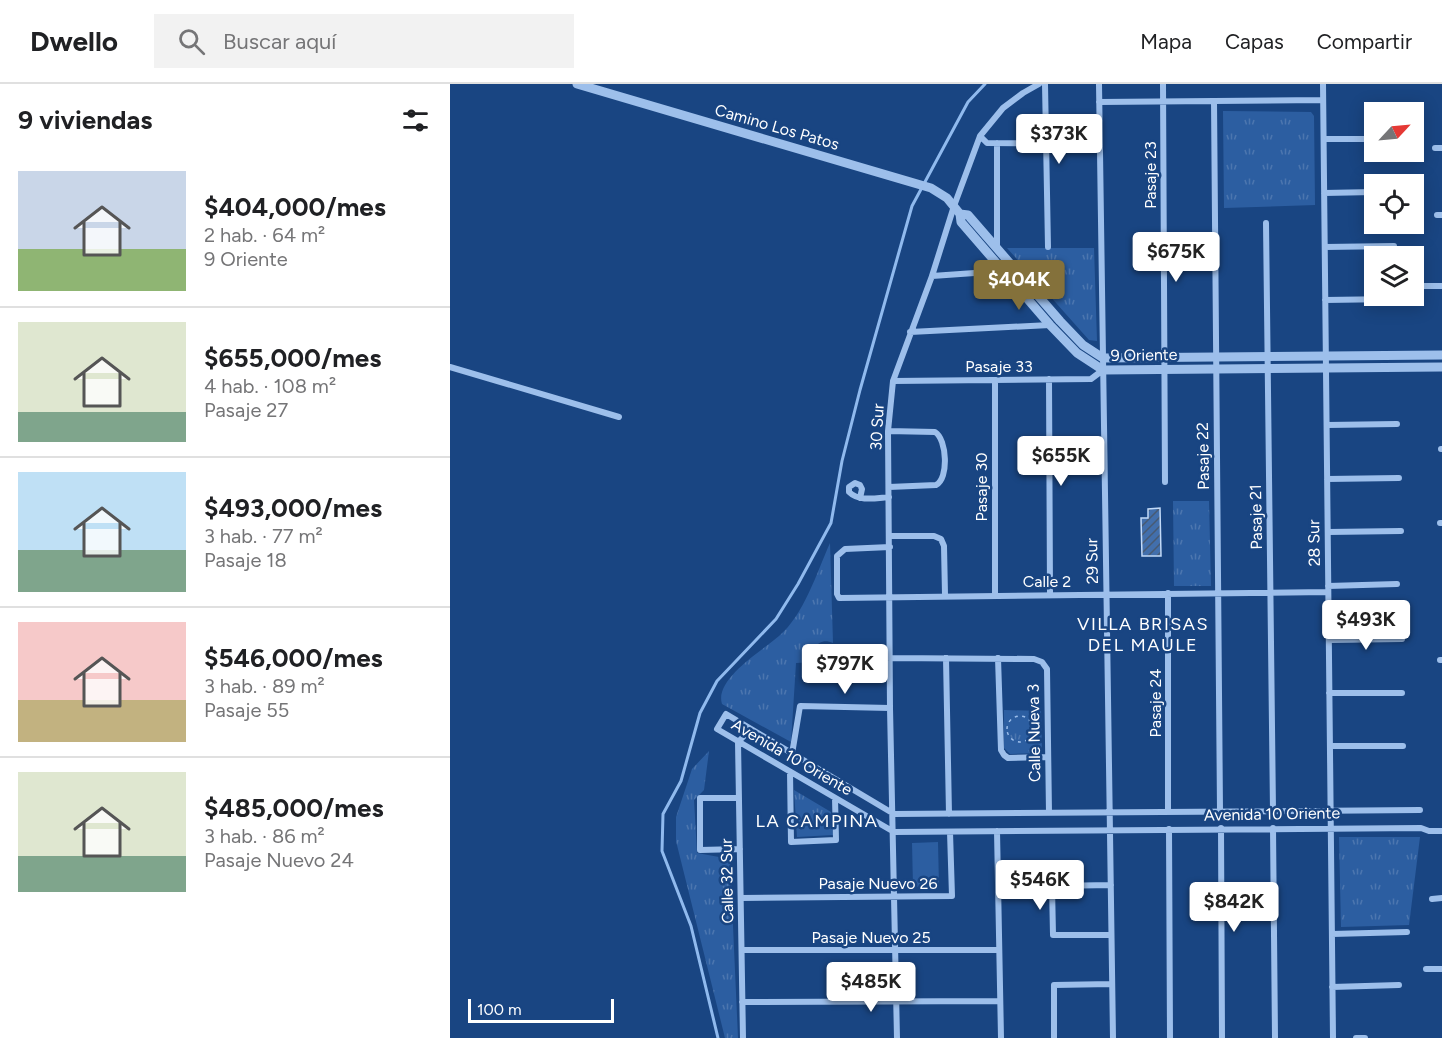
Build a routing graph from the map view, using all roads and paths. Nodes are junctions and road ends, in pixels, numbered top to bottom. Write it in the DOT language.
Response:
graph roads {
  1 [pos="577,84"];
  2 [pos="1038,84"];
  3 [pos="1045,84"];
  4 [pos="1099,84"];
  5 [pos="1163,84"];
  6 [pos="1323,84"];
  7 [pos="1323,100"];
  8 [pos="1163,101"];
  9 [pos="1214,101"];
  10 [pos="1099,102"];
  11 [pos="980,136"];
  12 [pos="1324,139"];
  13 [pos="1364,139"];
  14 [pos="997,143"];
  15 [pos="1046,143"];
  16 [pos="1100,144"];
  17 [pos="1364,192"];
  18 [pos="1324,193"];
  19 [pos="957,210"];
  20 [pos="1266,223"];
  21 [pos="1364,246"];
  22 [pos="1048,247"];
  23 [pos="1325,247"];
  24 [pos="997,249"];
  25 [pos="1003,271"];
  26 [pos="932,276"];
  27 [pos="1424,286"];
  28 [pos="1442,286"];
  29 [pos="1364,299"];
  30 [pos="1325,300"];
  31 [pos="1050,325"];
  32 [pos="910,332"];
  33 [pos="1442,355"];
  34 [pos="1215,357"];
  35 [pos="1268,357"];
  36 [pos="1326,357"];
  37 [pos="1103,358"];
  38 [pos="1165,358"];
  39 [pos="450,367"];
  40 [pos="1442,367"];
  41 [pos="1326,368"];
  42 [pos="1215,369"];
  43 [pos="1268,369"];
  44 [pos="1103,370"];
  45 [pos="1165,370"];
  46 [pos="1049,379"];
  47 [pos="995,380"];
  48 [pos="893,381"];
  49 [pos="619,417"];
  50 [pos="1396,424"];
  51 [pos="1327,425"];
  52 [pos="888,431"];
  53 [pos="1399,478"];
  54 [pos="1327,479"];
  55 [pos="1166,482"];
  56 [pos="889,487"];
  57 [pos="889,497"];
  58 [pos="860,498"];
  59 [pos="1401,531"];
  60 [pos="1328,532"];
  61 [pos="890,536"];
  62 [pos="890,547"];
  63 [pos="1397,585"];
  64 [pos="1328,589"];
  65 [pos="1271,592"];
  66 [pos="1168,593"];
  67 [pos="1218,593"];
  68 [pos="1050,594"];
  69 [pos="1106,594"];
  70 [pos="945,595"];
  71 [pos="995,595"];
  72 [pos="890,596"];
  73 [pos="1329,639"];
  74 [pos="1402,639"];
  75 [pos="824,648"];
  76 [pos="890,658"];
  77 [pos="946,658"];
  78 [pos="998,658"];
  79 [pos="1329,693"];
  80 [pos="1402,693"];
  81 [pos="890,708"];
  82 [pos="1033,728"];
  83 [pos="751,729"];
  84 [pos="738,742"];
  85 [pos="1403,746"];
  86 [pos="1330,747"];
  87 [pos="792,754"];
  88 [pos="1048,757"];
  89 [pos="790,772"];
  90 [pos="739,798"];
  91 [pos="835,798"];
  92 [pos="1330,810"];
  93 [pos="1420,810"];
  94 [pos="1220,811"];
  95 [pos="1274,811"];
  96 [pos="1109,812"];
  97 [pos="1168,812"];
  98 [pos="949,813"];
  99 [pos="1048,813"];
  100 [pos="894,814"];
  101 [pos="1330,827"];
  102 [pos="1221,828"];
  103 [pos="1273,828"];
  104 [pos="1168,829"];
  105 [pos="1110,830"];
  106 [pos="997,831"];
  107 [pos="1442,831"];
  108 [pos="894,832"];
  109 [pos="950,832"];
  110 [pos="740,849"];
  111 [pos="1111,885"];
  112 [pos="895,896"];
  113 [pos="741,898"];
  114 [pos="1432,898"];
  115 [pos="1442,898"];
  116 [pos="1407,932"];
  117 [pos="1332,934"];
  118 [pos="1111,935"];
  119 [pos="742,950"];
  120 [pos="896,950"];
  121 [pos="999,950"];
  122 [pos="1426,969"];
  123 [pos="1442,969"];
  124 [pos="1112,984"];
  125 [pos="1400,985"];
  126 [pos="1332,987"];
  127 [pos="897,1001"];
  128 [pos="1000,1001"];
  129 [pos="742,1002"];
  130 [pos="743,1038"];
  131 [pos="897,1038"];
  132 [pos="1001,1038"];
  133 [pos="1054,1038"];
  134 [pos="1113,1038"];
  135 [pos="1170,1038"];
  136 [pos="1222,1038"];
  137 [pos="1275,1038"];
  138 [pos="1333,1038"];
  139 [pos="1356,1038"];
  140 [pos="1365,1038"];
  1 -- 19 [label="street, Camino Los Patos"];
  2 -- 11 [label="street, 30 Sur"];
  3 -- 15 [label="street"];
  4 -- 10 [label="street, 29 Sur"];
  5 -- 8 [label="street, Pasaje 23"];
  6 -- 7 [label="street, 28 Sur"];
  7 -- 9 [label="street"];
  7 -- 12 [label="street, 28 Sur"];
  8 -- 9 [label="street"];
  8 -- 10 [label="street"];
  8 -- 38 [label="street, Pasaje 23"];
  9 -- 34 [label="street, Pasaje 22"];
  10 -- 16 [label="street, 29 Sur"];
  11 -- 14 [label="street"];
  11 -- 19 [label="street, 30 Sur"];
  12 -- 13 [label="street"];
  12 -- 18 [label="street, 28 Sur"];
  14 -- 15 [label="street"];
  14 -- 24 [label="street"];
  15 -- 16 [label="street"];
  15 -- 22 [label="street"];
  16 -- 37 [label="street, 29 Sur"];
  17 -- 18 [label="street"];
  18 -- 23 [label="street, 28 Sur"];
  19 -- 24 [label="street, 9 Oriente"];
  19 -- 25 [label="street, 9 Oriente"];
  19 -- 26 [label="street, 30 Sur"];
  20 -- 35 [label="street, Pasaje 21"];
  21 -- 23 [label="street"];
  23 -- 30 [label="street, 28 Sur"];
  24 -- 37 [label="street, 9 Oriente"];
  25 -- 26 [label="street"];
  25 -- 31 [label="street, 9 Oriente"];
  26 -- 32 [label="street, 30 Sur"];
  27 -- 28 [label="street"];
  29 -- 30 [label="street"];
  30 -- 36 [label="street, 28 Sur"];
  31 -- 32 [label="street"];
  31 -- 44 [label="street, 9 Oriente"];
  32 -- 48 [label="street, 30 Sur"];
  33 -- 36 [label="street, 9 Oriente"];
  34 -- 35 [label="street, 9 Oriente"];
  34 -- 38 [label="street, 9 Oriente"];
  34 -- 42 [label="street, Pasaje 22"];
  35 -- 36 [label="street, 9 Oriente"];
  35 -- 43 [label="street, Pasaje 21"];
  36 -- 41 [label="street, 28 Sur"];
  37 -- 38 [label="street, 9 Oriente"];
  37 -- 44 [label="street, 29 Sur"];
  38 -- 45 [label="street, Pasaje 23"];
  39 -- 49 [label="street"];
  40 -- 41 [label="street, 9 Oriente"];
  41 -- 43 [label="street, 9 Oriente"];
  41 -- 51 [label="street, 28 Sur"];
  42 -- 43 [label="street, 9 Oriente"];
  42 -- 45 [label="street, 9 Oriente"];
  42 -- 67 [label="street, Pasaje 22"];
  43 -- 65 [label="street, Pasaje 21"];
  44 -- 45 [label="street, 9 Oriente"];
  44 -- 46 [label="street, Pasaje 33"];
  44 -- 69 [label="street, 29 Sur"];
  45 -- 55 [label="street, Pasaje 23"];
  46 -- 47 [label="street, Pasaje 33"];
  46 -- 68 [label="street"];
  47 -- 48 [label="street, Pasaje 33"];
  47 -- 71 [label="street, Pasaje 30"];
  48 -- 52 [label="street, 30 Sur"];
  50 -- 51 [label="street"];
  51 -- 54 [label="street, 28 Sur"];
  52 -- 56 [label="street, 30 Sur"];
  52 -- 56 [label="street"];
  53 -- 54 [label="street"];
  54 -- 60 [label="street, 28 Sur"];
  56 -- 57 [label="street, 30 Sur"];
  57 -- 58 [label="street"];
  57 -- 61 [label="street, 30 Sur"];
  59 -- 60 [label="street"];
  60 -- 64 [label="street, 28 Sur"];
  61 -- 62 [label="street, 30 Sur"];
  61 -- 70 [label="street"];
  62 -- 72 [label="street, 30 Sur"];
  62 -- 72 [label="street, Calle 2"];
  63 -- 64 [label="street, Calle 2"];
  64 -- 65 [label="street, Calle 2"];
  64 -- 73 [label="street, 28 Sur"];
  65 -- 67 [label="street, Calle 2"];
  65 -- 95 [label="street, Pasaje 21"];
  66 -- 67 [label="street, Calle 2"];
  66 -- 69 [label="street, Calle 2"];
  66 -- 97 [label="street, Pasaje 24"];
  67 -- 94 [label="street, Pasaje 22"];
  68 -- 69 [label="street, Calle 2"];
  68 -- 71 [label="street, Calle 2"];
  69 -- 96 [label="street, 29 Sur"];
  70 -- 71 [label="street, Calle 2"];
  70 -- 72 [label="street, Calle 2"];
  72 -- 76 [label="street, 30 Sur"];
  73 -- 74 [label="street"];
  73 -- 79 [label="street, 28 Sur"];
  75 -- 76 [label="street, Calle Nueva 3"];
  76 -- 77 [label="street, Calle Nueva 3"];
  76 -- 81 [label="street, 30 Sur"];
  77 -- 78 [label="street, Calle Nueva 3"];
  77 -- 98 [label="street"];
  78 -- 88 [label="street, Calle Nueva 3"];
  78 -- 88 [label="street"];
  79 -- 80 [label="street"];
  79 -- 86 [label="street, 28 Sur"];
  81 -- 87 [label="street"];
  81 -- 100 [label="street, 30 Sur"];
  82 -- 82 [label="path"];
  83 -- 84 [label="street"];
  83 -- 84 [label="street, Avenida 10 Oriente"];
  83 -- 87 [label="street, Avenida 10 Oriente"];
  84 -- 89 [label="street, Avenida 10 Oriente"];
  84 -- 90 [label="street, Calle 32 Sur"];
  85 -- 86 [label="street"];
  86 -- 92 [label="street, 28 Sur"];
  87 -- 100 [label="street, Avenida 10 Oriente"];
  88 -- 99 [label="street, Calle Nueva 3"];
  89 -- 91 [label="street, Avenida 10 Oriente"];
  89 -- 91 [label="street"];
  90 -- 110 [label="street, Calle 32 Sur"];
  90 -- 110 [label="street"];
  91 -- 108 [label="street, Avenida 10 Oriente"];
  92 -- 93 [label="street, Avenida 10 Oriente"];
  92 -- 95 [label="street, Avenida 10 Oriente"];
  92 -- 101 [label="street, 28 Sur"];
  94 -- 95 [label="street, Avenida 10 Oriente"];
  94 -- 97 [label="street, Avenida 10 Oriente"];
  96 -- 97 [label="street, Avenida 10 Oriente"];
  96 -- 99 [label="street, Avenida 10 Oriente"];
  96 -- 105 [label="street, 29 Sur"];
  98 -- 99 [label="street, Avenida 10 Oriente"];
  98 -- 100 [label="street, Avenida 10 Oriente"];
  100 -- 108 [label="street, 30 Sur"];
  101 -- 103 [label="street, Avenida 10 Oriente"];
  101 -- 107 [label="street, Avenida 10 Oriente"];
  101 -- 117 [label="street, 28 Sur"];
  102 -- 103 [label="street, Avenida 10 Oriente"];
  102 -- 104 [label="street, Avenida 10 Oriente"];
  102 -- 136 [label="street"];
  103 -- 137 [label="street"];
  104 -- 105 [label="street, Avenida 10 Oriente"];
  104 -- 135 [label="street"];
  105 -- 106 [label="street, Avenida 10 Oriente"];
  105 -- 111 [label="street, 29 Sur"];
  106 -- 109 [label="street, Avenida 10 Oriente"];
  106 -- 121 [label="street"];
  108 -- 109 [label="street, Avenida 10 Oriente"];
  108 -- 112 [label="street, 30 Sur"];
  109 -- 112 [label="street, Pasaje Nuevo 26"];
  110 -- 113 [label="street, Calle 32 Sur"];
  111 -- 118 [label="street, 29 Sur"];
  111 -- 118 [label="street"];
  112 -- 113 [label="street, Pasaje Nuevo 26"];
  112 -- 120 [label="street, 30 Sur"];
  113 -- 119 [label="street, Calle 32 Sur"];
  114 -- 115 [label="street"];
  116 -- 117 [label="street"];
  117 -- 126 [label="street, 28 Sur"];
  118 -- 124 [label="street, 29 Sur"];
  119 -- 120 [label="street, Pasaje Nuevo 25"];
  119 -- 129 [label="street, Calle 32 Sur"];
  120 -- 121 [label="street, Pasaje Nuevo 25"];
  120 -- 127 [label="street, 30 Sur"];
  121 -- 128 [label="street"];
  122 -- 123 [label="street"];
  124 -- 133 [label="street"];
  124 -- 134 [label="street, 29 Sur"];
  125 -- 126 [label="street"];
  126 -- 138 [label="street, 28 Sur"];
  127 -- 128 [label="street"];
  127 -- 129 [label="street"];
  127 -- 131 [label="street, 30 Sur"];
  128 -- 132 [label="street"];
  129 -- 130 [label="street, Calle 32 Sur"];
  139 -- 140 [label="street"];
}
